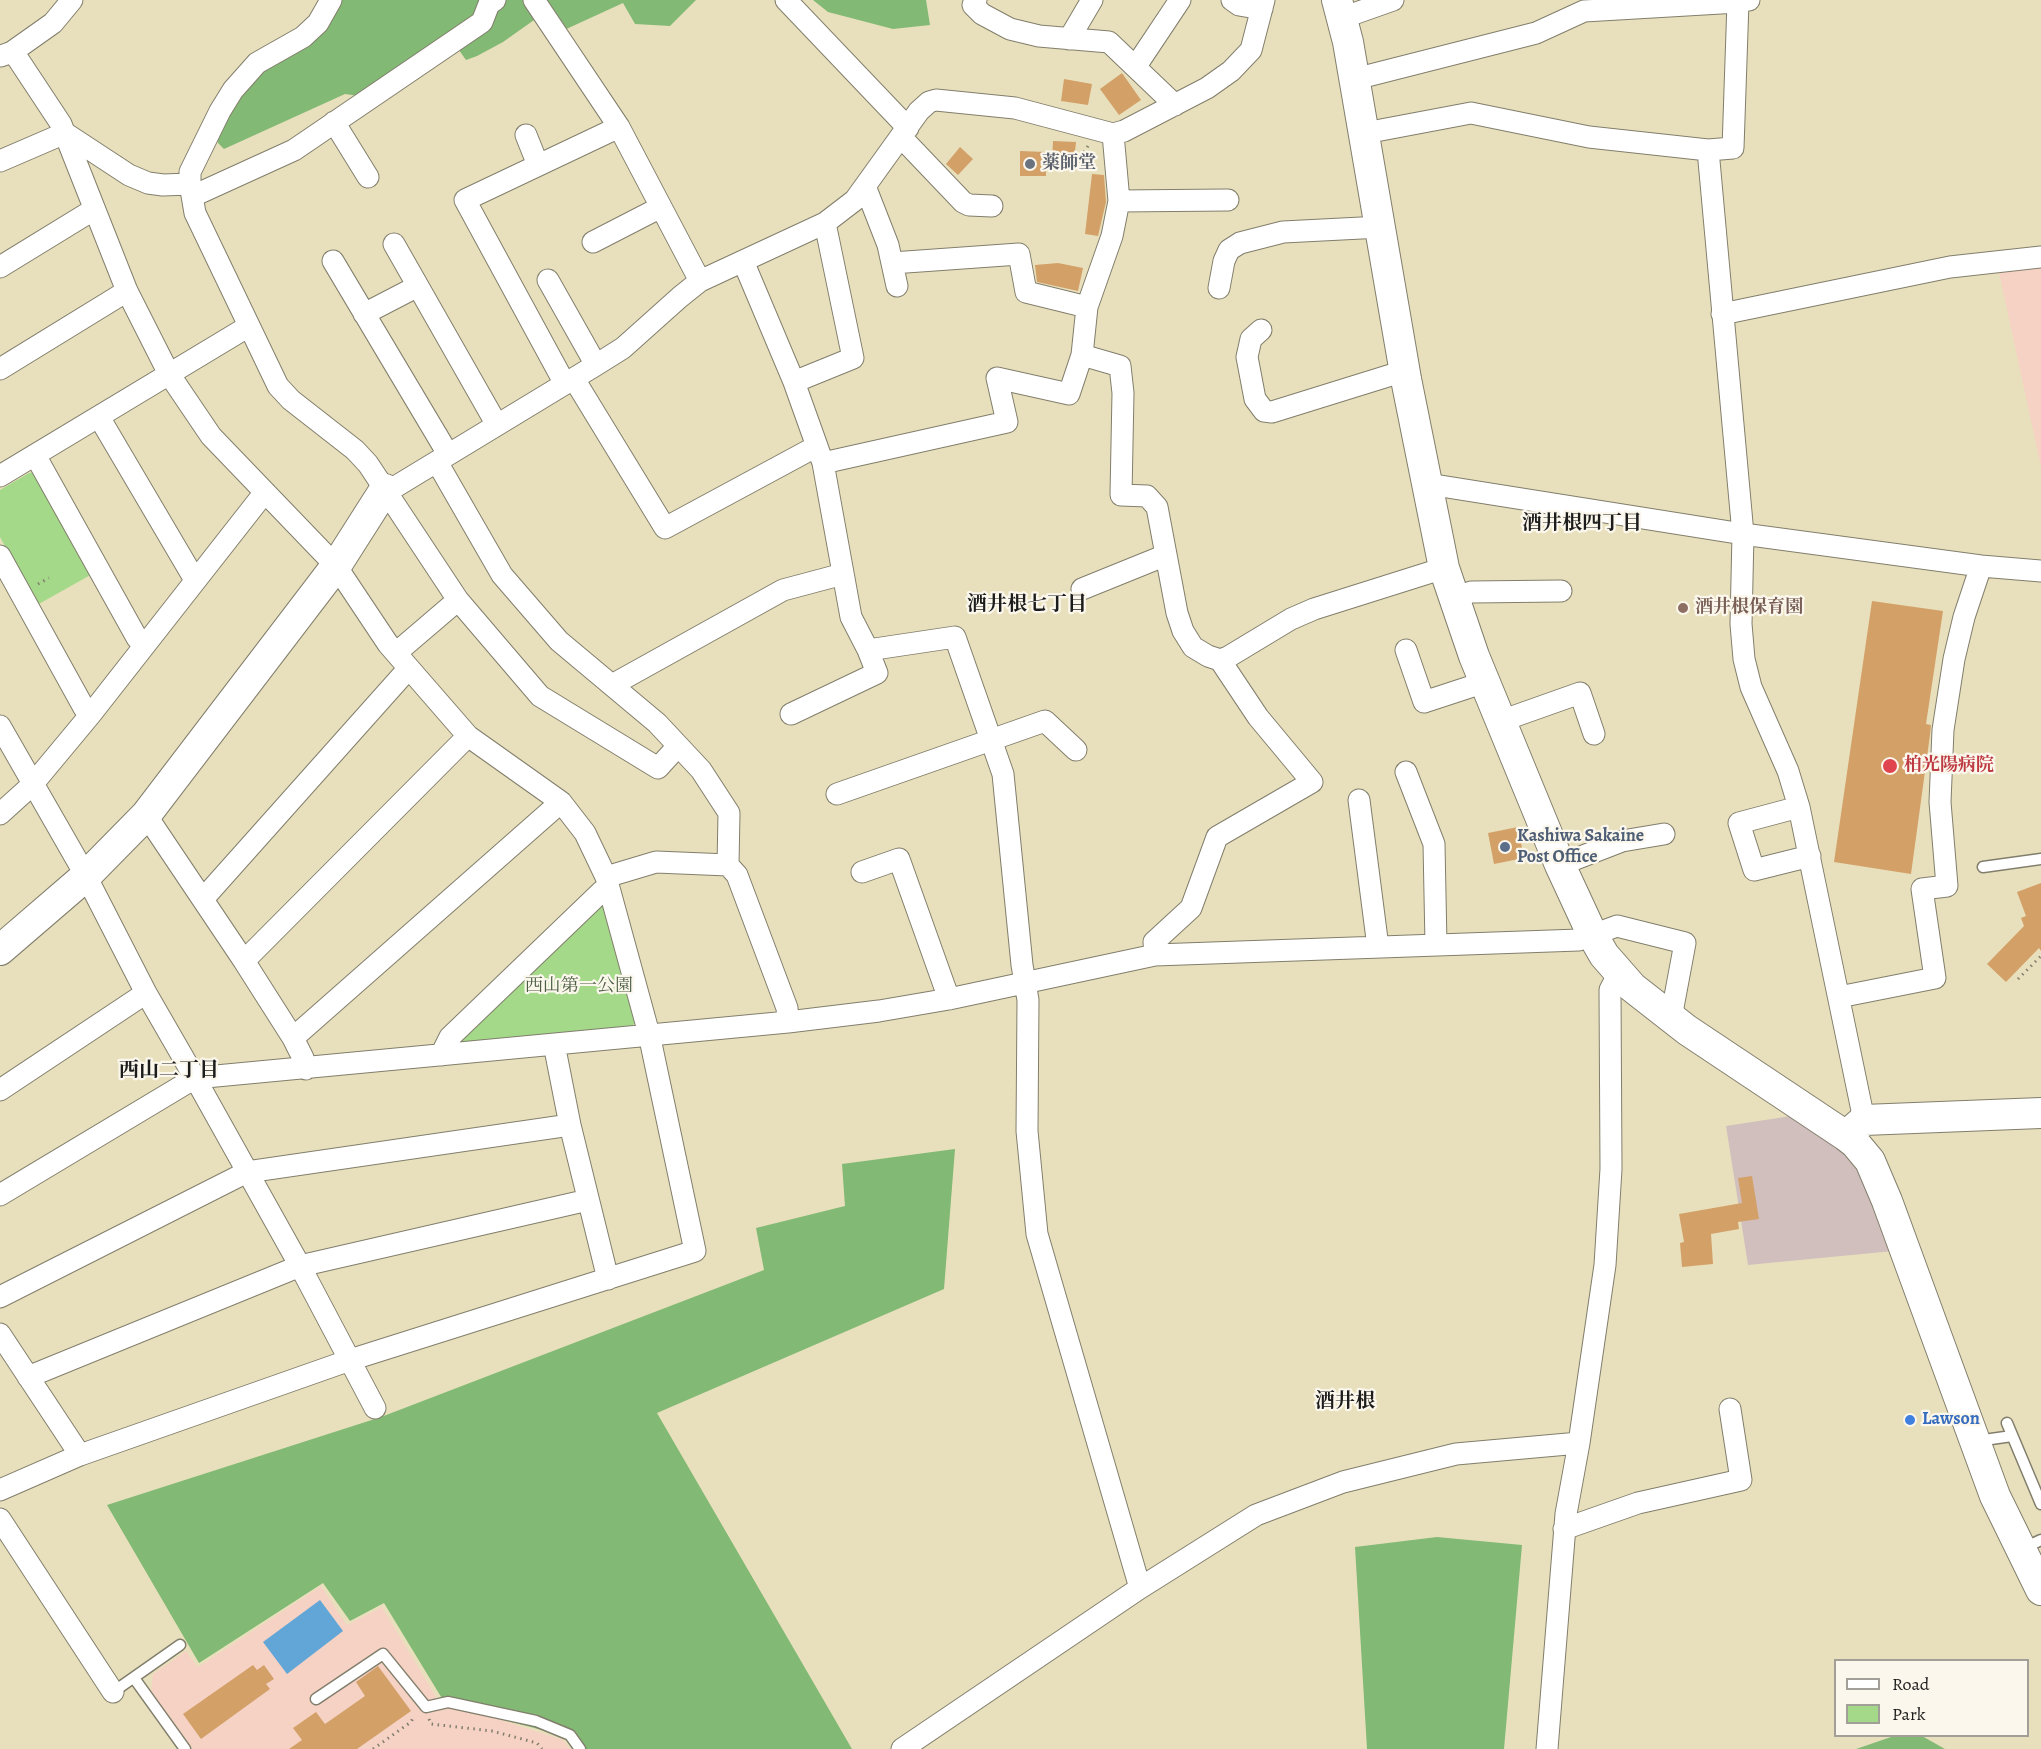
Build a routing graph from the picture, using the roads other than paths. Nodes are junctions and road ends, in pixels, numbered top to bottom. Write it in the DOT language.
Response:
graph roads {
  1 [pos="72,0"];
  2 [pos="331,0"];
  3 [pos="495,0"];
  4 [pos="534,0"];
  5 [pos="786,0"];
  6 [pos="1092,0"];
  7 [pos="1180,0"];
  8 [pos="1232,0"];
  9 [pos="1393,0"];
  10 [pos="1743,1"];
  11 [pos="972,2"];
  12 [pos="1263,5"];
  13 [pos="1340,9"];
  14 [pos="1069,39"];
  15 [pos="6,54"];
  16 [pos="1136,66"];
  17 [pos="1355,79"];
  18 [pos="1175,105"];
  19 [pos="334,122"];
  20 [pos="619,127"];
  21 [pos="904,133"];
  22 [pos="1365,133"];
  23 [pos="65,134"];
  24 [pos="1113,134"];
  25 [pos="526,135"];
  26 [pos="1708,150"];
  27 [pos="0,161"];
  28 [pos="538,165"];
  29 [pos="368,177"];
  30 [pos="865,186"];
  31 [pos="191,190"];
  32 [pos="1228,200"];
  33 [pos="1119,201"];
  34 [pos="992,206"];
  35 [pos="661,207"];
  36 [pos="93,210"];
  37 [pos="825,222"];
  38 [pos="1381,227"];
  39 [pos="593,242"];
  40 [pos="394,244"];
  41 [pos="2041,257"];
  42 [pos="333,261"];
  43 [pos="742,261"];
  44 [pos="892,263"];
  45 [pos="0,267"];
  46 [pos="548,280"];
  47 [pos="700,281"];
  48 [pos="418,286"];
  49 [pos="897,286"];
  50 [pos="1219,288"];
  51 [pos="127,291"];
  52 [pos="1087,307"];
  53 [pos="364,314"];
  54 [pos="1722,314"];
  55 [pos="249,326"];
  56 [pos="1261,330"];
  57 [pos="1082,355"];
  58 [pos="596,365"];
  59 [pos="0,369"];
  60 [pos="1404,371"];
  61 [pos="169,374"];
  62 [pos="570,382"];
  63 [pos="794,382"];
  64 [pos="99,417"];
  65 [pos="497,425"];
  66 [pos="35,455"];
  67 [pos="820,455"];
  68 [pos="443,458"];
  69 [pos="0,476"];
  70 [pos="1428,484"];
  71 [pos="385,489"];
  72 [pos="265,492"];
  73 [pos="1743,534"];
  74 [pos="1166,555"];
  75 [pos="0,556"];
  76 [pos="336,566"];
  77 [pos="1981,566"];
  78 [pos="1444,568"];
  79 [pos="2041,571"];
  80 [pos="843,574"];
  81 [pos="195,580"];
  82 [pos="1082,589"];
  83 [pos="1561,591"];
  84 [pos="1455,598"];
  85 [pos="458,600"];
  86 [pos="144,644"];
  87 [pos="868,650"];
  88 [pos="1406,650"];
  89 [pos="1220,660"];
  90 [pos="402,661"];
  91 [pos="1485,682"];
  92 [pos="612,685"];
  93 [pos="91,714"];
  94 [pos="791,714"];
  95 [pos="1501,721"];
  96 [pos="0,726"];
  97 [pos="1594,734"];
  98 [pos="468,736"];
  99 [pos="991,739"];
  100 [pos="678,746"];
  101 [pos="1076,750"];
  102 [pos="1406,772"];
  103 [pos="32,784"];
  104 [pos="837,794"];
  105 [pos="1359,800"];
  106 [pos="561,802"];
  107 [pos="1799,807"];
  108 [pos="0,814"];
  109 [pos="146,815"];
  110 [pos="1664,834"];
  111 [pos="1810,856"];
  112 [pos="2041,859"];
  113 [pos="728,865"];
  114 [pos="1560,865"];
  115 [pos="1983,867"];
  116 [pos="862,872"];
  117 [pos="86,876"];
  118 [pos="607,883"];
  119 [pos="203,899"];
  120 [pos="1592,934"];
  121 [pos="1436,945"];
  122 [pos="1378,947"];
  123 [pos="0,950"];
  124 [pos="1155,955"];
  125 [pos="244,961"];
  126 [pos="1619,973"];
  127 [pos="1026,983"];
  128 [pos="146,993"];
  129 [pos="1839,997"];
  130 [pos="949,999"];
  131 [pos="1671,1018"];
  132 [pos="788,1022"];
  133 [pos="649,1034"];
  134 [pos="293,1038"];
  135 [pos="554,1044"];
  136 [pos="441,1055"];
  137 [pos="306,1069"];
  138 [pos="195,1078"];
  139 [pos="0,1090"];
  140 [pos="2041,1113"];
  141 [pos="570,1125"];
  142 [pos="1855,1128"];
  143 [pos="247,1172"];
  144 [pos="0,1195"];
  145 [pos="588,1200"];
  146 [pos="300,1266"];
  147 [pos="608,1279"];
  148 [pos="0,1297"];
  149 [pos="0,1334"];
  150 [pos="350,1360"];
  151 [pos="28,1377"];
  152 [pos="375,1408"];
  153 [pos="1730,1409"];
  154 [pos="2007,1423"];
  155 [pos="2012,1436"];
  156 [pos="1974,1441"];
  157 [pos="1579,1443"];
  158 [pos="80,1455"];
  159 [pos="0,1490"];
  160 [pos="2041,1504"];
  161 [pos="0,1519"];
  162 [pos="1564,1529"];
  163 [pos="2031,1544"];
  164 [pos="1140,1588"];
  165 [pos="2041,1590"];
  166 [pos="180,1645"];
  167 [pos="134,1678"];
  168 [pos="113,1692"];
  169 [pos="316,1699"];
  170 [pos="185,1749"];
  171 [pos="580,1749"];
  172 [pos="902,1749"];
  173 [pos="1547,1749"];
  1 -- 15 [label="street"];
  2 -- 31 [label="street"];
  3 -- 19 [label="street"];
  4 -- 20 [label="street"];
  5 -- 21 [label="street"];
  6 -- 14 [label="street"];
  7 -- 16 [label="street"];
  8 -- 12 [label="street"];
  9 -- 13 [label="street"];
  10 -- 17 [label="street"];
  10 -- 26 [label="street"];
  11 -- 14 [label="street"];
  12 -- 18 [label="street"];
  13 -- 17 [label="street"];
  14 -- 16 [label="street"];
  15 -- 23 [label="street"];
  16 -- 18 [label="street"];
  17 -- 22 [label="street"];
  18 -- 24 [label="street"];
  19 -- 29 [label="street"];
  19 -- 31 [label="street"];
  20 -- 28 [label="street"];
  20 -- 35 [label="street"];
  21 -- 24 [label="street"];
  21 -- 30 [label="street"];
  21 -- 34 [label="street"];
  22 -- 26 [label="street"];
  22 -- 38 [label="street"];
  23 -- 27 [label="street"];
  23 -- 31 [label="street"];
  23 -- 36 [label="street"];
  24 -- 33 [label="street"];
  25 -- 28 [label="street"];
  26 -- 54 [label="street"];
  28 -- 62 [label="street"];
  30 -- 37 [label="street"];
  30 -- 44 [label="street"];
  31 -- 55 [label="street"];
  32 -- 33 [label="street"];
  33 -- 52 [label="street"];
  35 -- 39 [label="street"];
  35 -- 47 [label="street"];
  36 -- 45 [label="street"];
  36 -- 51 [label="street"];
  37 -- 43 [label="street"];
  37 -- 63 [label="street"];
  38 -- 50 [label="street"];
  38 -- 60 [label="street"];
  40 -- 48 [label="street"];
  41 -- 54 [label="street"];
  42 -- 53 [label="street"];
  43 -- 47 [label="street"];
  43 -- 63 [label="street"];
  44 -- 49 [label="street"];
  44 -- 52 [label="street"];
  46 -- 58 [label="street"];
  47 -- 58 [label="street"];
  48 -- 53 [label="street"];
  48 -- 65 [label="street"];
  51 -- 59 [label="street"];
  51 -- 61 [label="street"];
  52 -- 57 [label="street"];
  53 -- 68 [label="street"];
  54 -- 73 [label="street"];
  55 -- 61 [label="street"];
  55 -- 71 [label="street"];
  56 -- 60 [label="street"];
  57 -- 67 [label="street"];
  57 -- 74 [label="street"];
  58 -- 62 [label="street"];
  60 -- 70 [label="street"];
  61 -- 64 [label="street"];
  61 -- 72 [label="street"];
  62 -- 65 [label="street"];
  62 -- 67 [label="street"];
  63 -- 67 [label="street"];
  64 -- 66 [label="street"];
  64 -- 81 [label="street"];
  65 -- 68 [label="street"];
  66 -- 69 [label="street"];
  66 -- 86 [label="street"];
  67 -- 80 [label="street"];
  68 -- 71 [label="street"];
  68 -- 92 [label="street"];
  70 -- 73 [label="street"];
  70 -- 78 [label="street"];
  71 -- 76 [label="street"];
  71 -- 85 [label="street"];
  72 -- 76 [label="street"];
  72 -- 81 [label="street"];
  73 -- 77 [label="street"];
  73 -- 107 [label="street"];
  74 -- 82 [label="street"];
  74 -- 89 [label="street"];
  75 -- 93 [label="street"];
  76 -- 90 [label="street"];
  76 -- 109 [label="street"];
  77 -- 79 [label="street"];
  77 -- 129 [label="street"];
  78 -- 84 [label="street"];
  78 -- 89 [label="street"];
  80 -- 87 [label="street"];
  80 -- 92 [label="street"];
  81 -- 86 [label="street"];
  83 -- 84 [label="street"];
  84 -- 91 [label="street"];
  85 -- 90 [label="street"];
  85 -- 100 [label="street"];
  86 -- 93 [label="street"];
  87 -- 94 [label="street"];
  87 -- 99 [label="street"];
  88 -- 91 [label="street"];
  89 -- 124 [label="street"];
  90 -- 98 [label="street"];
  90 -- 119 [label="street"];
  91 -- 95 [label="street"];
  92 -- 100 [label="street"];
  93 -- 103 [label="street"];
  95 -- 97 [label="street"];
  95 -- 114 [label="street"];
  96 -- 103 [label="street"];
  98 -- 106 [label="street"];
  98 -- 125 [label="street"];
  99 -- 101 [label="street"];
  99 -- 104 [label="street"];
  99 -- 127 [label="street"];
  100 -- 113 [label="street"];
  102 -- 121 [label="street"];
  103 -- 108 [label="street"];
  103 -- 117 [label="street"];
  105 -- 122 [label="street"];
  106 -- 118 [label="street"];
  106 -- 134 [label="street"];
  107 -- 111 [label="street"];
  107 -- 111 [label="street"];
  109 -- 117 [label="street"];
  109 -- 119 [label="street"];
  110 -- 114 [label="street"];
  111 -- 129 [label="street"];
  112 -- 115 [label="lane"];
  113 -- 118 [label="street"];
  113 -- 132 [label="street"];
  114 -- 120 [label="street"];
  116 -- 130 [label="street"];
  117 -- 123 [label="street"];
  117 -- 128 [label="street"];
  118 -- 133 [label="street"];
  118 -- 136 [label="street"];
  119 -- 125 [label="street"];
  120 -- 121 [label="street"];
  120 -- 126 [label="street"];
  120 -- 131 [label="street"];
  121 -- 122 [label="street"];
  122 -- 124 [label="street"];
  124 -- 127 [label="street"];
  125 -- 134 [label="street"];
  126 -- 131 [label="street"];
  126 -- 157 [label="street"];
  127 -- 130 [label="street"];
  127 -- 164 [label="street"];
  128 -- 138 [label="street"];
  128 -- 139 [label="street"];
  129 -- 142 [label="street"];
  130 -- 132 [label="street"];
  131 -- 142 [label="street"];
  132 -- 133 [label="street"];
  133 -- 135 [label="street"];
  133 -- 147 [label="street"];
  134 -- 137 [label="street"];
  135 -- 136 [label="street"];
  135 -- 141 [label="street"];
  136 -- 137 [label="street"];
  137 -- 138 [label="street"];
  138 -- 143 [label="street"];
  138 -- 144 [label="street"];
  140 -- 142 [label="street"];
  141 -- 143 [label="street"];
  141 -- 145 [label="street"];
  142 -- 156 [label="street"];
  143 -- 146 [label="street"];
  143 -- 148 [label="street"];
  145 -- 146 [label="street"];
  145 -- 147 [label="street"];
  146 -- 150 [label="street"];
  146 -- 151 [label="street"];
  147 -- 150 [label="street"];
  149 -- 151 [label="street"];
  150 -- 152 [label="street"];
  150 -- 158 [label="street"];
  151 -- 158 [label="street"];
  153 -- 162 [label="street"];
  154 -- 155 [label="lane"];
  155 -- 156 [label="lane"];
  155 -- 160 [label="lane"];
  156 -- 163 [label="street"];
  157 -- 162 [label="street"];
  157 -- 164 [label="street"];
  158 -- 159 [label="street"];
  161 -- 168 [label="street"];
  162 -- 173 [label="street"];
  163 -- 165 [label="street"];
  164 -- 172 [label="street"];
  166 -- 167 [label="lane"];
  167 -- 168 [label="lane"];
  167 -- 170 [label="lane"];
  169 -- 171 [label="lane"];
}
